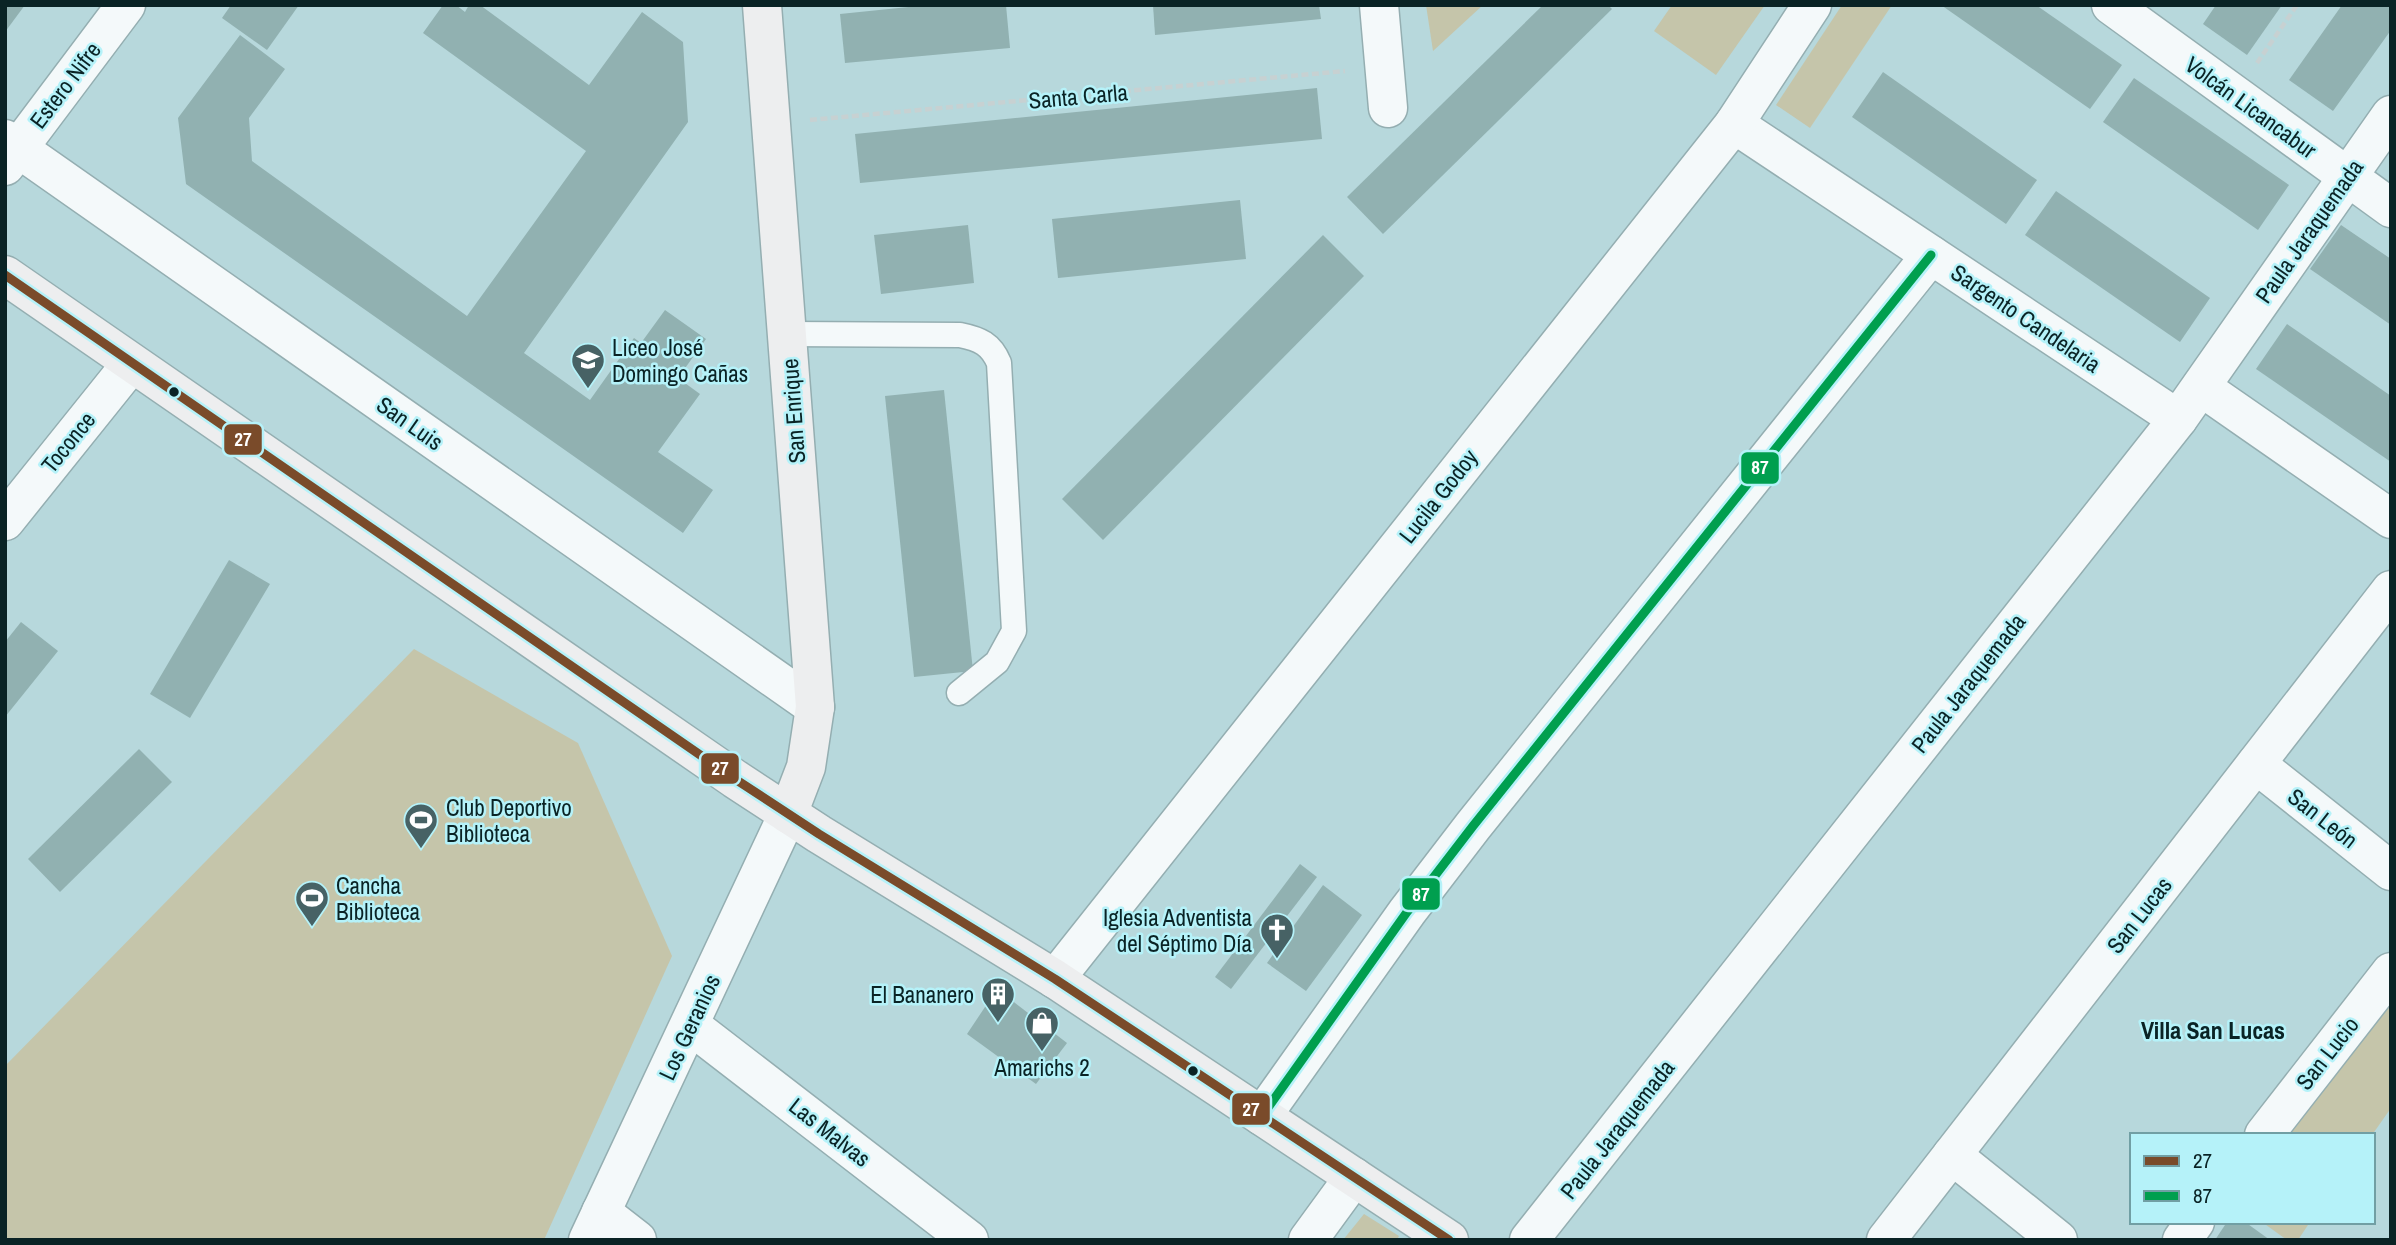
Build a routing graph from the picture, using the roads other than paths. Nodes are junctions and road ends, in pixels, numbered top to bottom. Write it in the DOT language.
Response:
graph roads {
  1 [pos="125,5"];
  2 [pos="762,5"];
  3 [pos="1379,5"];
  4 [pos="1812,5"];
  5 [pos="2126,10"];
  6 [pos="1388,108"];
  7 [pos="2391,115"];
  8 [pos="1734,124"];
  9 [pos="9,151"];
  10 [pos="2346,177"];
  11 [pos="2391,208"];
  12 [pos="1931,255"];
  13 [pos="5,275"];
  14 [pos="787,334"];
  15 [pos="131,364"];
  16 [pos="2201,387"];
  17 [pos="2178,419"];
  18 [pos="2391,519"];
  19 [pos="5,521"];
  20 [pos="2391,590"];
  21 [pos="959,692"];
  22 [pos="815,707"];
  23 [pos="2256,764"];
  24 [pos="788,814"];
  25 [pos="2391,871"];
  26 [pos="2391,972"];
  27 [pos="1055,979"];
  28 [pos="690,1025"];
  29 [pos="1262,1116"];
  30 [pos="2266,1133"];
  31 [pos="1952,1155"];
  32 [pos="1354,1177"];
  33 [pos="2194,1224"];
  34 [pos="594,1226"];
  35 [pos="637,1240"];
  36 [pos="969,1240"];
  37 [pos="1308,1240"];
  38 [pos="1449,1240"];
  39 [pos="1529,1240"];
  40 [pos="1886,1240"];
  41 [pos="2058,1240"];
  42 [pos="2182,1240"];
  1 -- 9 [label="street, Estero Nifre"];
  2 -- 14 [label="street, San Enrique"];
  3 -- 6 [label="street"];
  4 -- 8 [label="street, Lucila Godoy"];
  5 -- 10 [label="street, Volcán Licancabur"];
  7 -- 10 [label="street, Paula Jaraquemada"];
  8 -- 12 [label="street, Sargento Candelaria"];
  8 -- 27 [label="street, Lucila Godoy"];
  9 -- 22 [label="street, San Luis"];
  10 -- 11 [label="street, Volcán Licancabur"];
  10 -- 16 [label="street, Paula Jaraquemada"];
  12 -- 17 [label="street, Sargento Candelaria"];
  12 -- 29 [label="street"];
  13 -- 15 [label="street"];
  14 -- 21 [label="lane"];
  14 -- 22 [label="street, San Enrique"];
  15 -- 19 [label="street, Toconce"];
  15 -- 24 [label="street"];
  16 -- 17 [label="street, Paula Jaraquemada"];
  16 -- 18 [label="street"];
  17 -- 39 [label="street, Paula Jaraquemada"];
  20 -- 23 [label="street, San Lucas"];
  22 -- 24 [label="street, San Enrique"];
  23 -- 25 [label="street, San León"];
  23 -- 31 [label="street, San Lucas"];
  24 -- 27 [label="street"];
  24 -- 28 [label="street, Los Geranios"];
  26 -- 30 [label="street, San Lucio"];
  27 -- 29 [label="street"];
  28 -- 34 [label="street, Los Geranios"];
  28 -- 36 [label="street, Las Malvas"];
  29 -- 32 [label="street"];
  31 -- 40 [label="street, San Lucas"];
  31 -- 41 [label="street"];
  32 -- 37 [label="street"];
  32 -- 38 [label="street"];
  33 -- 42 [label="street"];
  34 -- 35 [label="street"];
}
